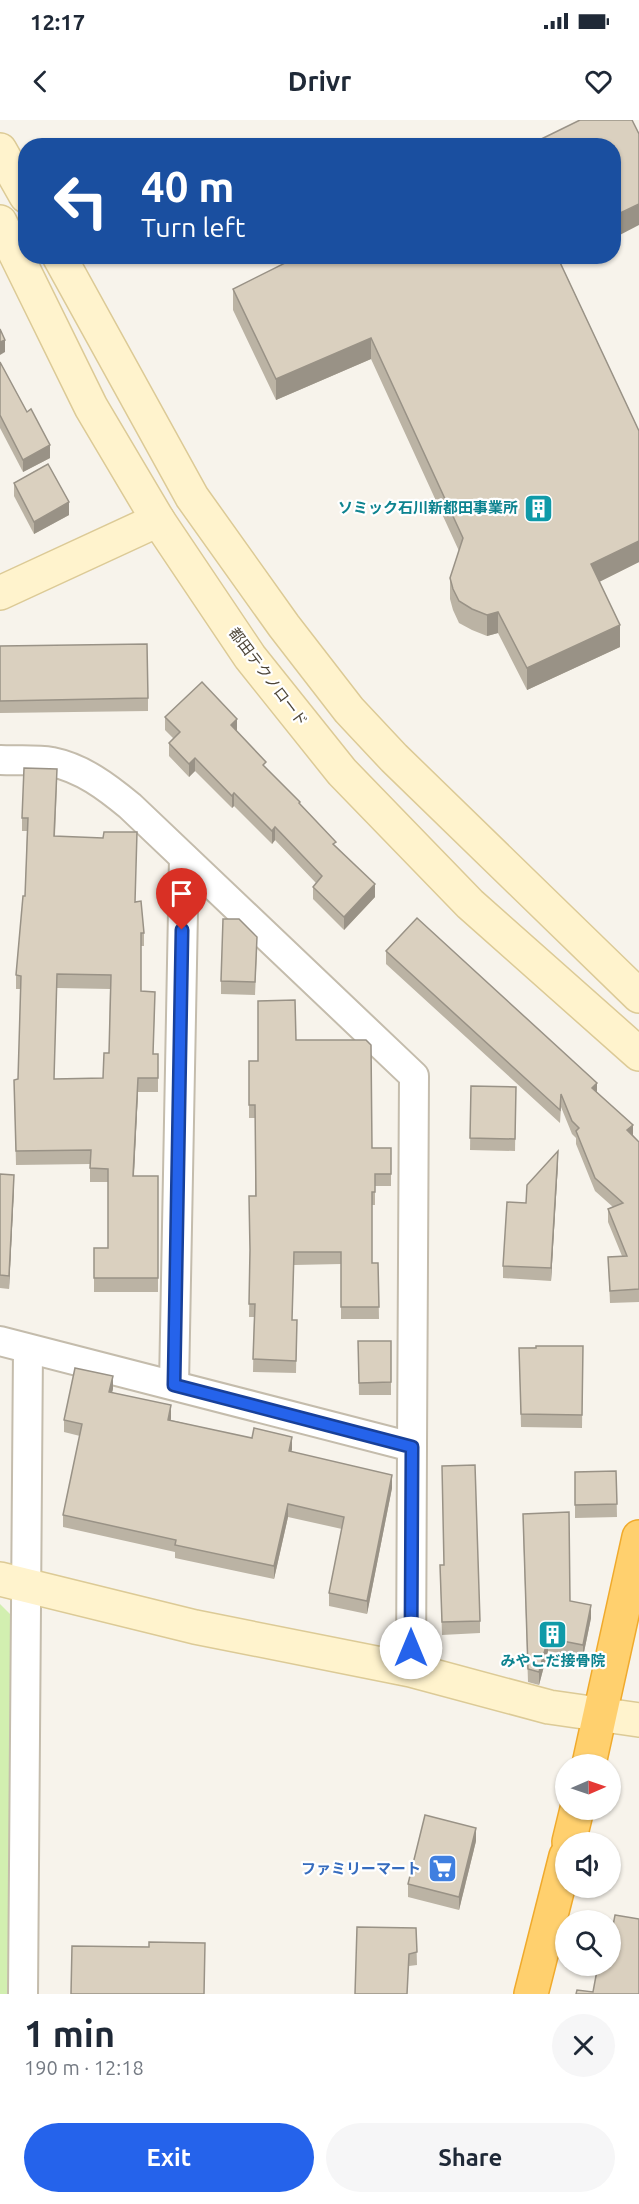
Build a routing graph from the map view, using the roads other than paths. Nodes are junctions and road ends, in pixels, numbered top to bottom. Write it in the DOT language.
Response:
graph roads {
  1 [pos="0,150"];
  2 [pos="18,182"];
  3 [pos="0,222"];
  4 [pos="18,259"];
  5 [pos="21,264"];
  6 [pos="63,264"];
  7 [pos="159,520"];
  8 [pos="0,593"];
  9 [pos="0,760"];
  10 [pos="184,858"];
  11 [pos="639,996"];
  12 [pos="639,1054"];
  13 [pos="0,1341"];
  14 [pos="28,1349"];
  15 [pos="174,1385"];
  16 [pos="412,1447"];
  17 [pos="639,1538"];
  18 [pos="13,1583"];
  19 [pos="411,1670"];
  20 [pos="601,1716"];
  21 [pos="639,1720"];
  22 [pos="592,1754"];
  23 [pos="555,1898"];
  24 [pos="23,1994"];
  25 [pos="531,1994"];
  1 -- 2 [label="street"];
  3 -- 4 [label="street, 都田テクノロード"];
  5 -- 7 [label="street, 都田テクノロード"];
  6 -- 11 [label="street"];
  7 -- 8 [label="street"];
  7 -- 12 [label="street, 都田テクノロード"];
  9 -- 10 [label="street"];
  10 -- 15 [label="street"];
  10 -- 16 [label="street"];
  13 -- 14 [label="street"];
  14 -- 15 [label="street"];
  14 -- 18 [label="street"];
  15 -- 16 [label="street"];
  16 -- 19 [label="street"];
  17 -- 20 [label="highway"];
  18 -- 19 [label="street"];
  18 -- 24 [label="street"];
  19 -- 20 [label="street"];
  20 -- 21 [label="street"];
  20 -- 22 [label="highway"];
  23 -- 25 [label="highway"];
}
